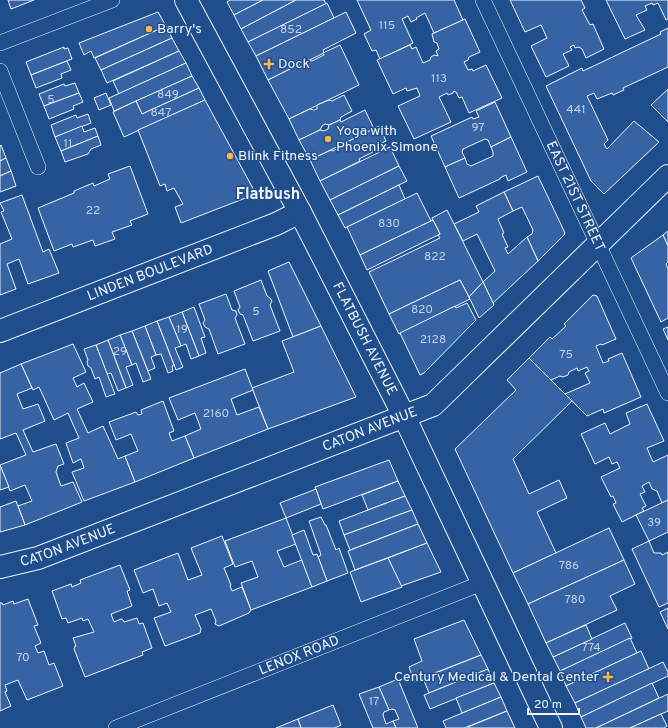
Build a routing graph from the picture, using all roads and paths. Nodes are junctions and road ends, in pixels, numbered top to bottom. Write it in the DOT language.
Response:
graph roads {
  1 [pos="112,0"];
  2 [pos="186,0"];
  3 [pos="483,0"];
  4 [pos="0,43"];
  5 [pos="0,71"];
  6 [pos="38,167"];
  7 [pos="668,176"];
  8 [pos="300,212"];
  9 [pos="598,245"];
  10 [pos="0,331"];
  11 [pos="668,393"];
  12 [pos="404,416"];
  13 [pos="0,567"];
  14 [pos="482,583"];
  15 [pos="116,728"];
  16 [pos="551,728"];
  1 -- 4 [label="street"];
  2 -- 8 [label="main road, FLATBUSH AVENUE"];
  3 -- 9 [label="street, EAST 21ST STREET"];
  5 -- 6 [label="street"];
  7 -- 9 [label="main road, CATON AVENUE"];
  8 -- 10 [label="main road, LINDEN BOULEVARD"];
  8 -- 12 [label="main road, FLATBUSH AVENUE"];
  9 -- 11 [label="street, EAST 21ST STREET"];
  9 -- 12 [label="main road, CATON AVENUE"];
  12 -- 13 [label="main road, CATON AVENUE"];
  12 -- 14 [label="main road, FLATBUSH AVENUE"];
  14 -- 15 [label="street, LENOX ROAD"];
  14 -- 16 [label="main road, FLATBUSH AVENUE"];
}
